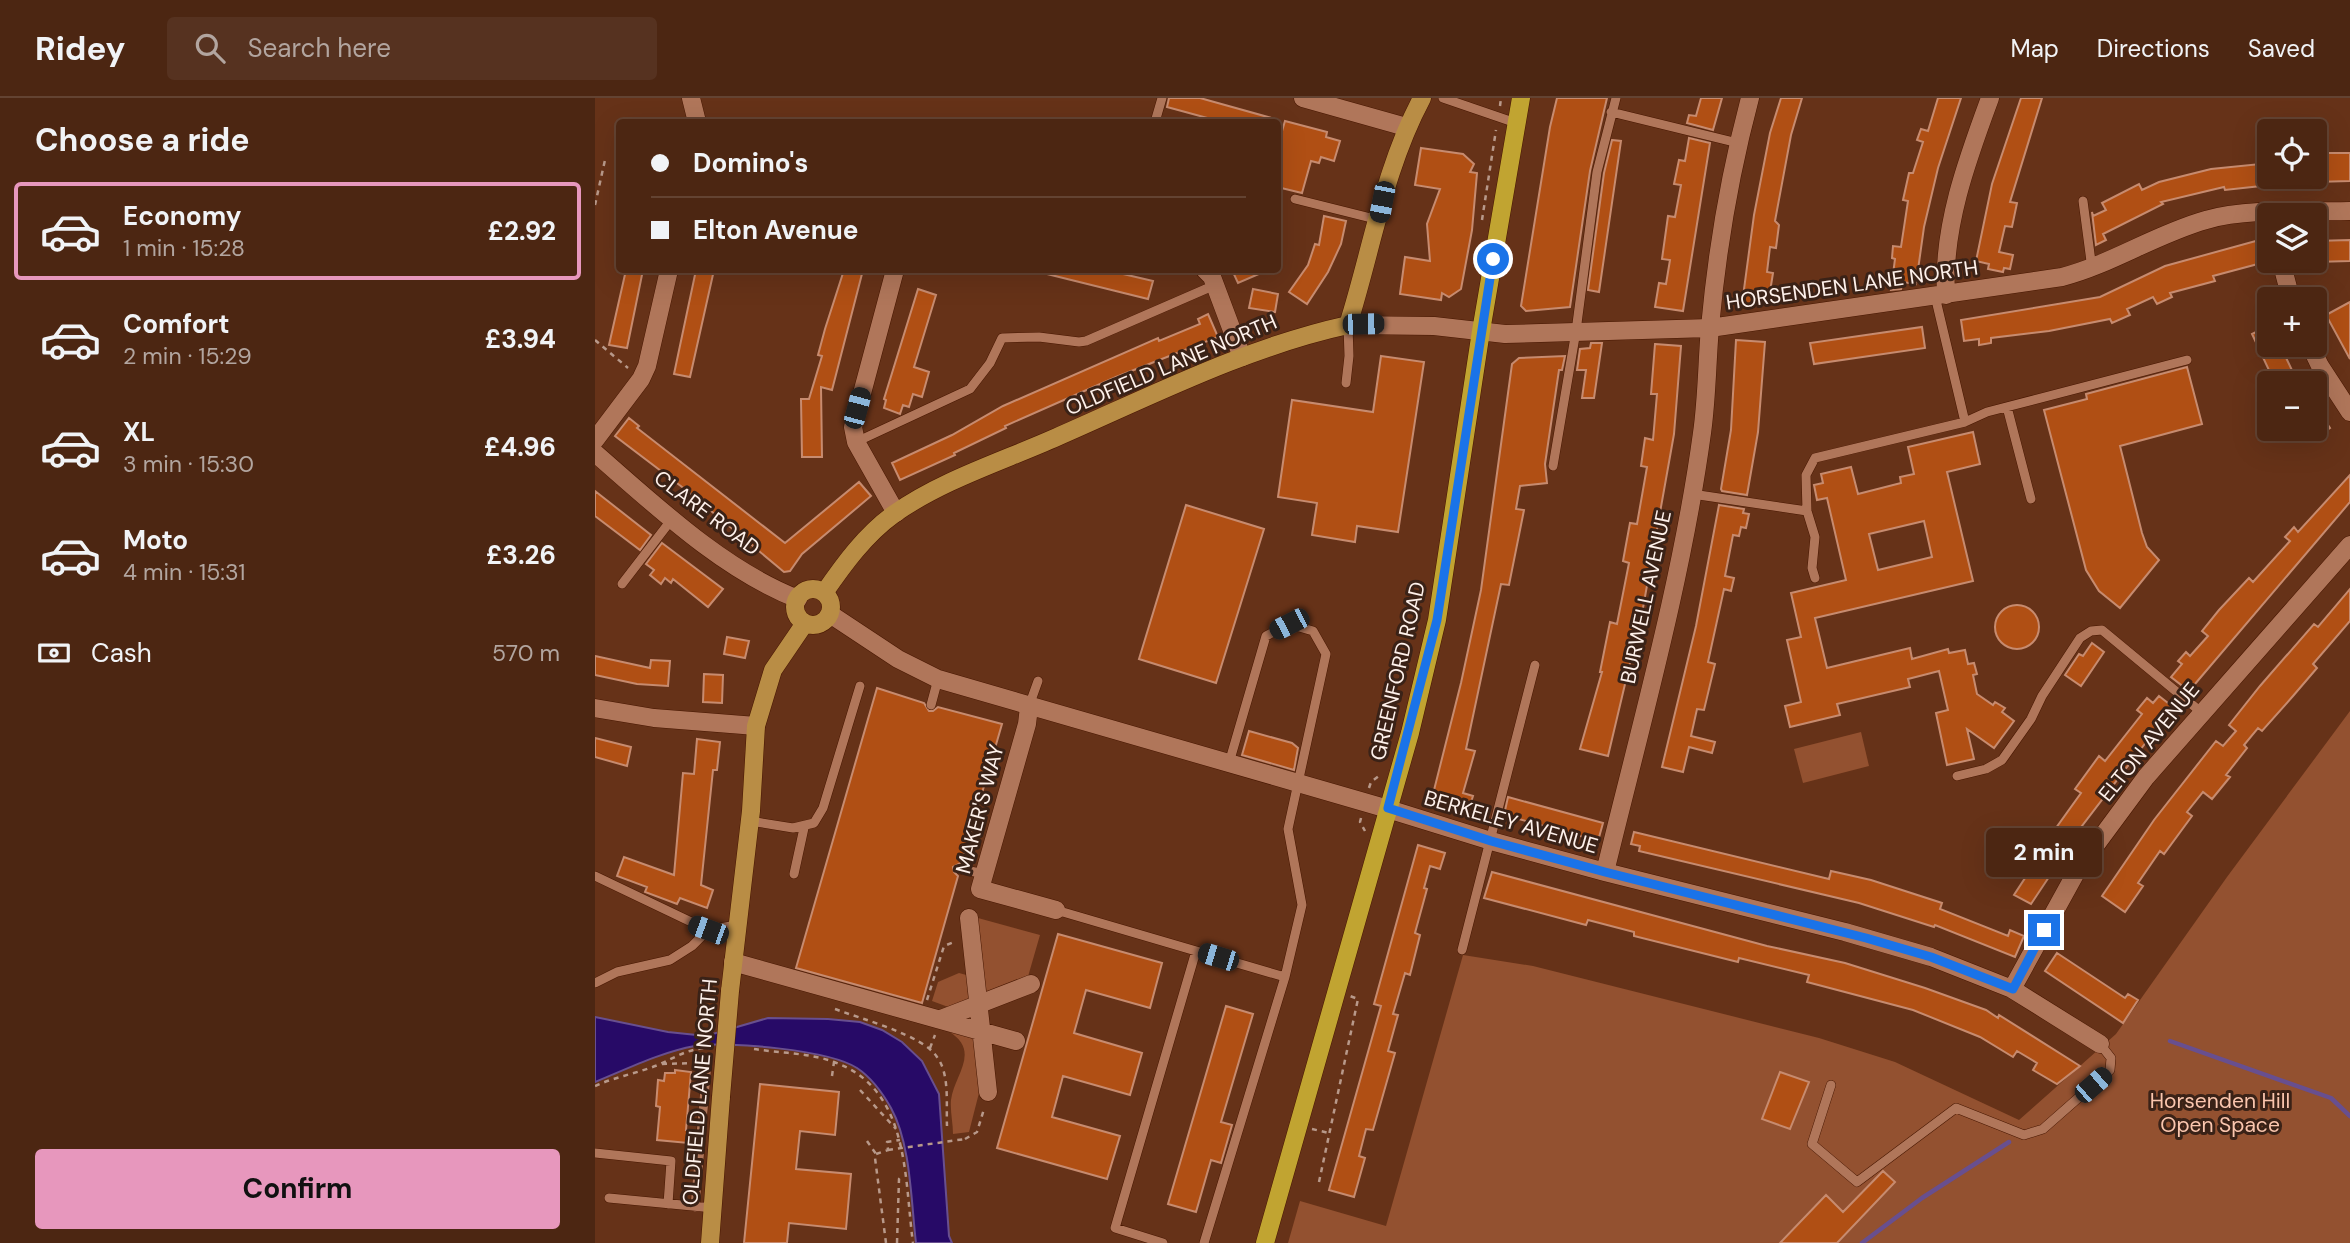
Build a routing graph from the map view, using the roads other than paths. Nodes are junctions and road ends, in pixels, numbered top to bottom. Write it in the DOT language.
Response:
graph roads {
  1 [pos="691,98"];
  2 [pos="1162,98"];
  3 [pos="1303,98"];
  4 [pos="1422,98"];
  5 [pos="1443,98"];
  6 [pos="1521,98"];
  7 [pos="1616,98"];
  8 [pos="1751,98"];
  9 [pos="1990,98"];
  10 [pos="1611,112"];
  11 [pos="696,119"];
  12 [pos="1156,119"];
  13 [pos="1516,123"];
  14 [pos="1406,127"];
  15 [pos="1738,143"];
  16 [pos="1295,198"];
  17 [pos="2083,201"];
  18 [pos="2350,211"];
  19 [pos="2327,212"];
  20 [pos="2257,215"];
  21 [pos="1378,220"];
  22 [pos="2092,269"];
  23 [pos="668,273"];
  24 [pos="894,273"];
  25 [pos="1207,273"];
  26 [pos="1215,285"];
  27 [pos="1940,296"];
  28 [pos="1348,325"];
  29 [pos="1710,328"];
  30 [pos="1481,331"];
  31 [pos="1576,331"];
  32 [pos="1242,357"];
  33 [pos="2316,357"];
  34 [pos="2187,360"];
  35 [pos="1346,383"];
  36 [pos="2007,407"];
  37 [pos="2350,412"];
  38 [pos="1965,422"];
  39 [pos="595,440"];
  40 [pos="856,442"];
  41 [pos="595,453"];
  42 [pos="1553,466"];
  43 [pos="1692,494"];
  44 [pos="2031,499"];
  45 [pos="1807,511"];
  46 [pos="896,513"];
  47 [pos="672,519"];
  48 [pos="2350,545"];
  49 [pos="1815,578"];
  50 [pos="622,584"];
  51 [pos="824,593"];
  52 [pos="798,598"];
  53 [pos="830,614"];
  54 [pos="805,623"];
  55 [pos="1535,666"];
  56 [pos="933,677"];
  57 [pos="1038,681"];
  58 [pos="860,686"];
  59 [pos="931,705"];
  60 [pos="1029,707"];
  61 [pos="595,708"];
  62 [pos="2201,712"];
  63 [pos="756,726"];
  64 [pos="1229,763"];
  65 [pos="1957,776"];
  66 [pos="1300,783"];
  67 [pos="1388,808"];
  68 [pos="750,821"];
  69 [pos="804,828"];
  70 [pos="1491,841"];
  71 [pos="960,869"];
  72 [pos="1605,872"];
  73 [pos="794,874"];
  74 [pos="985,874"];
  75 [pos="595,876"];
  76 [pos="1056,910"];
  77 [pos="969,918"];
  78 [pos="737,925"];
  79 [pos="708,930"];
  80 [pos="1462,950"];
  81 [pos="1196,951"];
  82 [pos="733,962"];
  83 [pos="1285,977"];
  84 [pos="595,983"];
  85 [pos="1031,984"];
  86 [pos="2013,989"];
  87 [pos="979,1004"];
  88 [pos="941,1018"];
  89 [pos="983,1031"];
  90 [pos="1016,1041"];
  91 [pos="2101,1044"];
  92 [pos="707,1063"];
  93 [pos="1831,1085"];
  94 [pos="988,1092"];
  95 [pos="595,1153"];
  96 [pos="609,1198"];
  97 [pos="668,1204"];
  98 [pos="704,1207"];
  99 [pos="710,1243"];
  100 [pos="1163,1243"];
  101 [pos="1204,1243"];
  102 [pos="1265,1243"];
  1 -- 11 [label="street"];
  2 -- 12 [label="lane"];
  3 -- 14 [label="street"];
  4 -- 14 [label="street"];
  5 -- 13 [label="lane"];
  6 -- 13 [label="main road, GREENFORD ROAD"];
  7 -- 10 [label="lane"];
  8 -- 15 [label="street, BURWELL AVENUE"];
  9 -- 27 [label="street"];
  10 -- 15 [label="lane"];
  10 -- 31 [label="lane"];
  13 -- 30 [label="main road, GREENFORD ROAD"];
  14 -- 21 [label="street"];
  15 -- 29 [label="street, BURWELL AVENUE"];
  16 -- 21 [label="lane"];
  17 -- 22 [label="lane"];
  18 -- 19 [label="street, HORSENDEN LANE NORTH"];
  20 -- 22 [label="street, HORSENDEN LANE NORTH"];
  21 -- 28 [label="street"];
  22 -- 27 [label="street, HORSENDEN LANE NORTH"];
  23 -- 39 [label="street"];
  24 -- 40 [label="street"];
  25 -- 26 [label="street"];
  26 -- 32 [label="street"];
  26 -- 40 [label="lane"];
  27 -- 29 [label="street, HORSENDEN LANE NORTH"];
  27 -- 38 [label="lane"];
  28 -- 30 [label="street, HORSENDEN LANE NORTH"];
  28 -- 32 [label="street, OLDFIELD LANE NORTH"];
  28 -- 35 [label="lane"];
  29 -- 31 [label="street, HORSENDEN LANE NORTH"];
  29 -- 43 [label="street, BURWELL AVENUE"];
  30 -- 31 [label="street, HORSENDEN LANE NORTH"];
  30 -- 67 [label="main road, GREENFORD ROAD"];
  31 -- 42 [label="lane"];
  32 -- 46 [label="street, OLDFIELD LANE NORTH"];
  33 -- 37 [label="street"];
  34 -- 36 [label="lane"];
  36 -- 38 [label="lane"];
  36 -- 44 [label="lane"];
  38 -- 45 [label="lane"];
  40 -- 46 [label="street"];
  41 -- 47 [label="street, CLARE ROAD"];
  43 -- 45 [label="lane"];
  43 -- 72 [label="street, BURWELL AVENUE"];
  45 -- 49 [label="lane"];
  46 -- 51 [label="street, OLDFIELD LANE NORTH"];
  47 -- 50 [label="lane"];
  47 -- 52 [label="street, CLARE ROAD"];
  48 -- 62 [label="street, ELTON AVENUE"];
  51 -- 52 [label="street"];
  51 -- 53 [label="street"];
  52 -- 54 [label="street"];
  53 -- 54 [label="street"];
  53 -- 56 [label="street, BERKELEY AVENUE"];
  54 -- 63 [label="street, OLDFIELD LANE NORTH"];
  55 -- 70 [label="lane"];
  56 -- 59 [label="lane"];
  56 -- 60 [label="street, BERKELEY AVENUE"];
  57 -- 60 [label="lane"];
  58 -- 69 [label="lane"];
  60 -- 64 [label="street, BERKELEY AVENUE"];
  60 -- 74 [label="street, MAKER'S WAY"];
  61 -- 63 [label="street"];
  62 -- 65 [label="lane"];
  62 -- 86 [label="street, ELTON AVENUE"];
  63 -- 68 [label="street, OLDFIELD LANE NORTH"];
  64 -- 66 [label="street, BERKELEY AVENUE"];
  64 -- 66 [label="lane"];
  66 -- 67 [label="street, BERKELEY AVENUE"];
  66 -- 83 [label="lane"];
  67 -- 70 [label="street, BERKELEY AVENUE"];
  67 -- 102 [label="main road, GREENFORD ROAD"];
  68 -- 69 [label="lane"];
  68 -- 78 [label="street, OLDFIELD LANE NORTH"];
  69 -- 73 [label="lane"];
  70 -- 72 [label="street, BERKELEY AVENUE"];
  70 -- 80 [label="lane"];
  71 -- 74 [label="lane"];
  72 -- 86 [label="street, BERKELEY AVENUE"];
  74 -- 76 [label="street, MAKER'S WAY"];
  75 -- 79 [label="lane"];
  76 -- 81 [label="lane"];
  77 -- 87 [label="street"];
  78 -- 79 [label="lane"];
  78 -- 82 [label="street, OLDFIELD LANE NORTH"];
  79 -- 84 [label="lane"];
  81 -- 83 [label="lane"];
  81 -- 100 [label="lane"];
  82 -- 88 [label="street"];
  82 -- 98 [label="street, OLDFIELD LANE NORTH, bridge"];
  83 -- 101 [label="lane"];
  85 -- 87 [label="street"];
  86 -- 91 [label="street, BERKELEY AVENUE"];
  87 -- 88 [label="street"];
  87 -- 89 [label="street"];
  88 -- 89 [label="street"];
  89 -- 90 [label="street"];
  89 -- 94 [label="street"];
  91 -- 93 [label="lane"];
  92 -- 98 [label="lane"];
  95 -- 97 [label="lane"];
  96 -- 97 [label="lane"];
  97 -- 98 [label="lane"];
  98 -- 99 [label="street, OLDFIELD LANE NORTH"];
}
